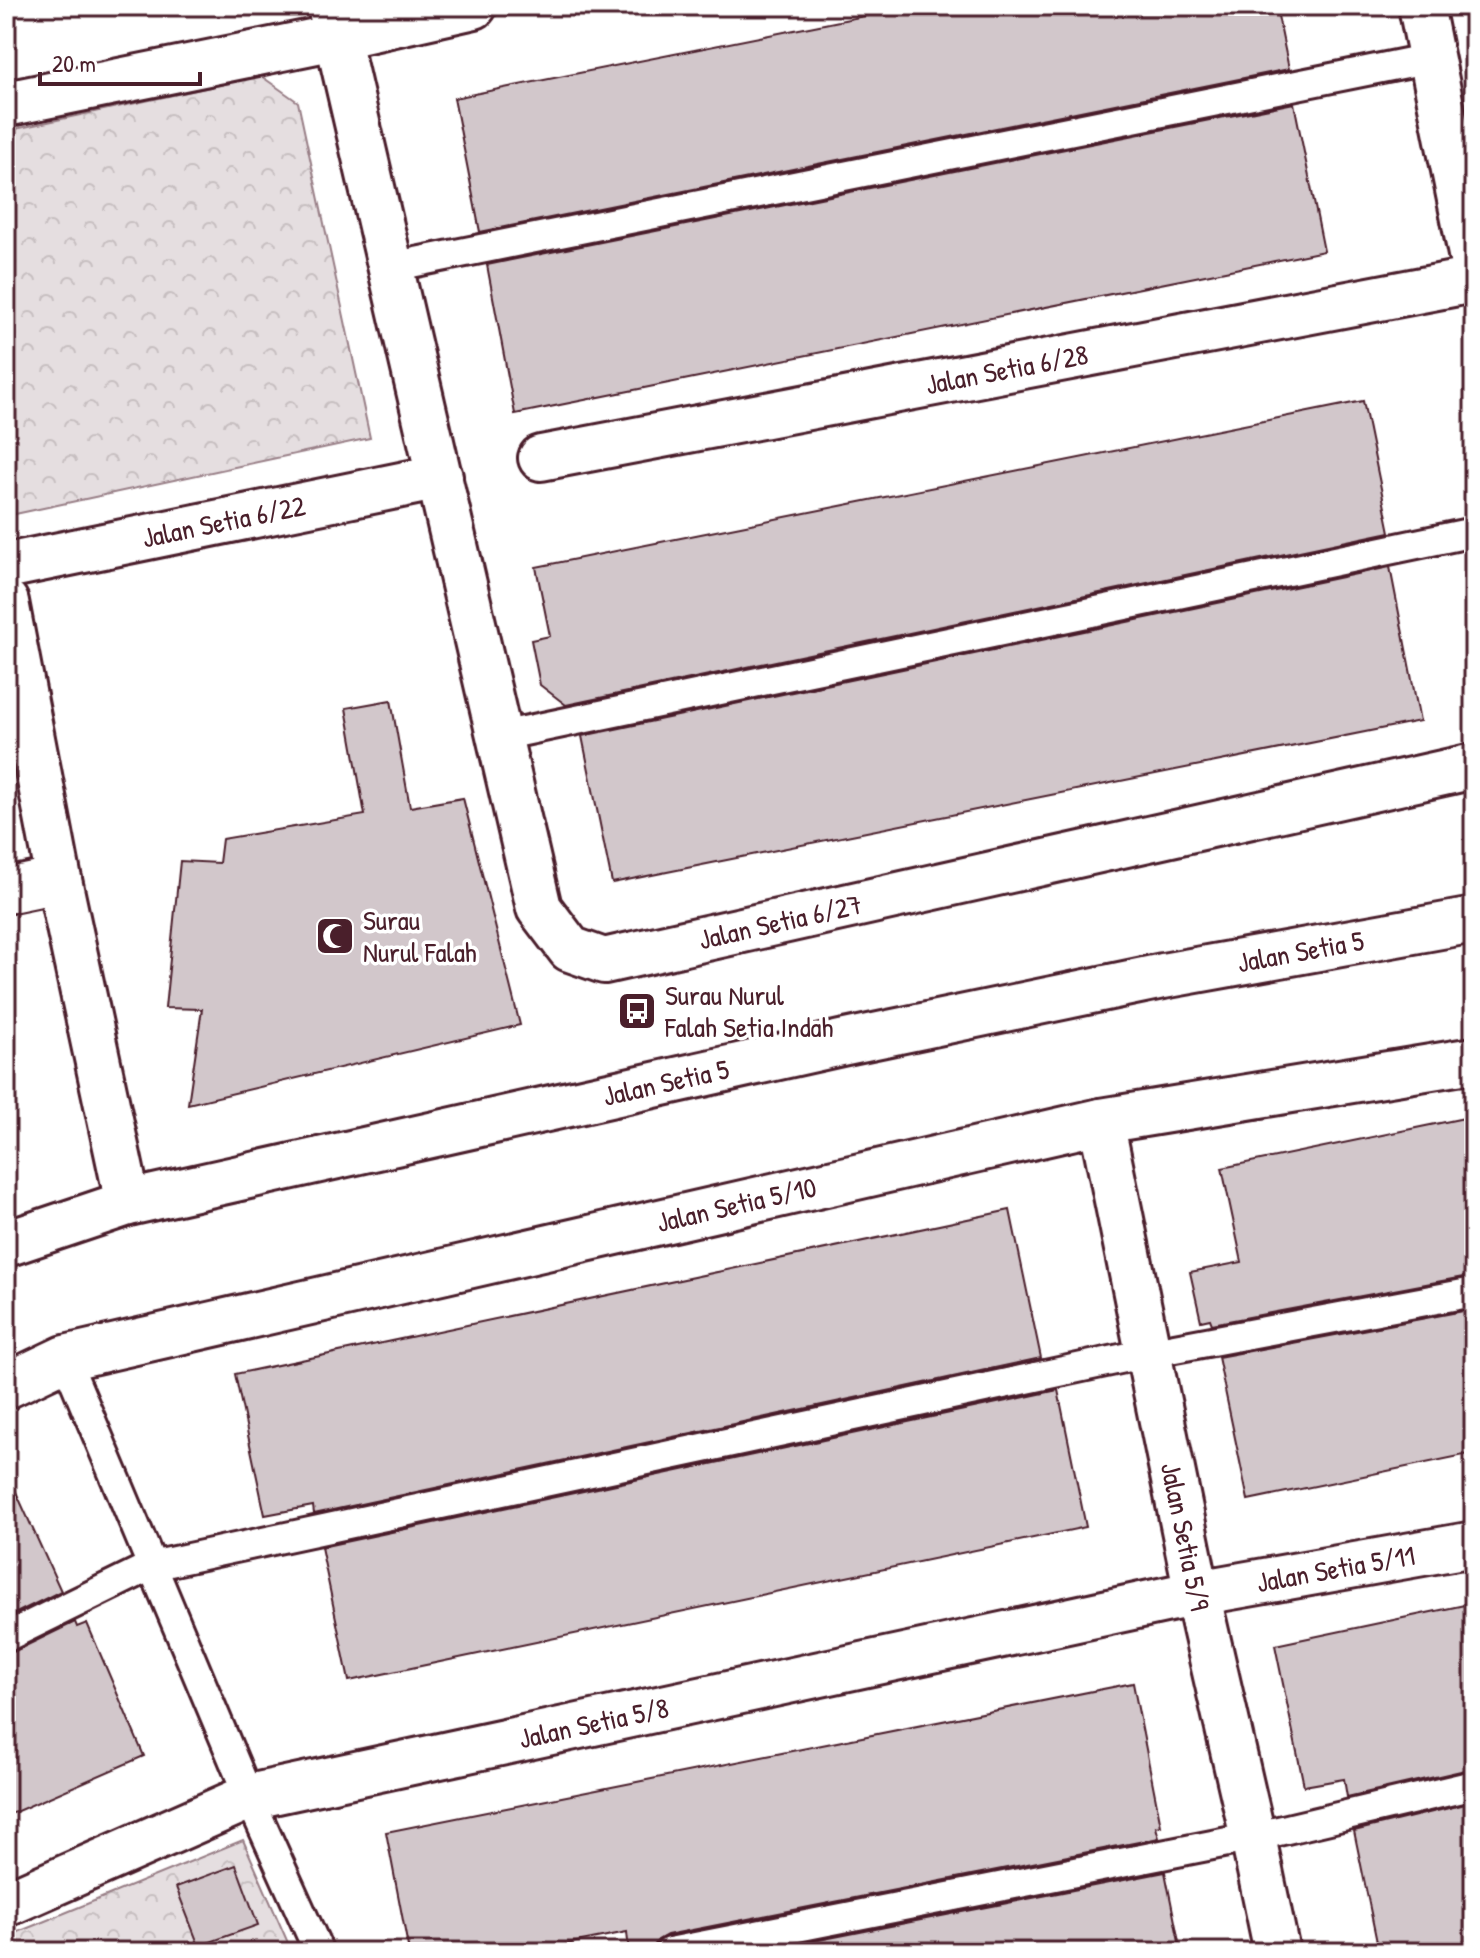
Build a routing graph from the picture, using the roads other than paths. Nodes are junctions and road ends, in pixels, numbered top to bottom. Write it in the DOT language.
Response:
graph roads {
  1 [pos="474,6"];
  2 [pos="1421,6"];
  3 [pos="333,21"];
  4 [pos="1431,58"];
  5 [pos="6,104"];
  6 [pos="391,267"];
  7 [pos="1474,269"];
  8 [pos="1474,280"];
  9 [pos="541,458"];
  10 [pos="440,477"];
  11 [pos="1474,532"];
  12 [pos="6,566"];
  13 [pos="6,602"];
  14 [pos="500,736"];
  15 [pos="1474,766"];
  16 [pos="59,880"];
  17 [pos="6,891"];
  18 [pos="1474,920"];
  19 [pos="1474,1060"];
  20 [pos="1101,1121"];
  21 [pos="128,1203"];
  22 [pos="6,1244"];
  23 [pos="1474,1292"];
  24 [pos="1148,1353"];
  25 [pos="65,1358"];
  26 [pos="6,1386"];
  27 [pos="1474,1544"];
  28 [pos="151,1566"];
  29 [pos="1197,1593"];
  30 [pos="6,1637"];
  31 [pos="1474,1785"];
  32 [pos="249,1797"];
  33 [pos="1253,1837"];
  34 [pos="6,1904"];
  35 [pos="319,1952"];
  36 [pos="670,1952"];
  37 [pos="1277,1952"];
  1 -- 3 [label="street"];
  2 -- 4 [label="street"];
  3 -- 5 [label="street"];
  3 -- 6 [label="street, Jalan Setia 6/27"];
  4 -- 6 [label="lane"];
  4 -- 7 [label="street"];
  6 -- 10 [label="street, Jalan Setia 6/27"];
  8 -- 9 [label="street, Jalan Setia 6/28"];
  10 -- 12 [label="street, Jalan Setia 6/22"];
  10 -- 14 [label="street, Jalan Setia 6/27"];
  11 -- 14 [label="lane"];
  13 -- 16 [label="street"];
  14 -- 15 [label="street, Jalan Setia 6/27"];
  16 -- 17 [label="street"];
  16 -- 21 [label="street"];
  18 -- 21 [label="street, Jalan Setia 5"];
  19 -- 20 [label="street, Jalan Setia 5/10"];
  20 -- 24 [label="street, Jalan Setia 5/9"];
  20 -- 25 [label="street, Jalan Setia 5/10"];
  21 -- 22 [label="street, Jalan Setia 5"];
  23 -- 24 [label="lane"];
  24 -- 28 [label="lane"];
  24 -- 29 [label="street, Jalan Setia 5/9"];
  25 -- 26 [label="street, Jalan Setia 5/10"];
  25 -- 28 [label="lane"];
  27 -- 29 [label="street, Jalan Setia 5/11"];
  28 -- 30 [label="lane"];
  28 -- 32 [label="lane"];
  29 -- 32 [label="street, Jalan Setia 5/8"];
  29 -- 33 [label="street, Jalan Setia 5/9"];
  31 -- 33 [label="lane"];
  32 -- 34 [label="street, Jalan Setia 5/8"];
  32 -- 35 [label="lane"];
  33 -- 36 [label="lane"];
  33 -- 37 [label="street, Jalan Setia 5/9"];
}
